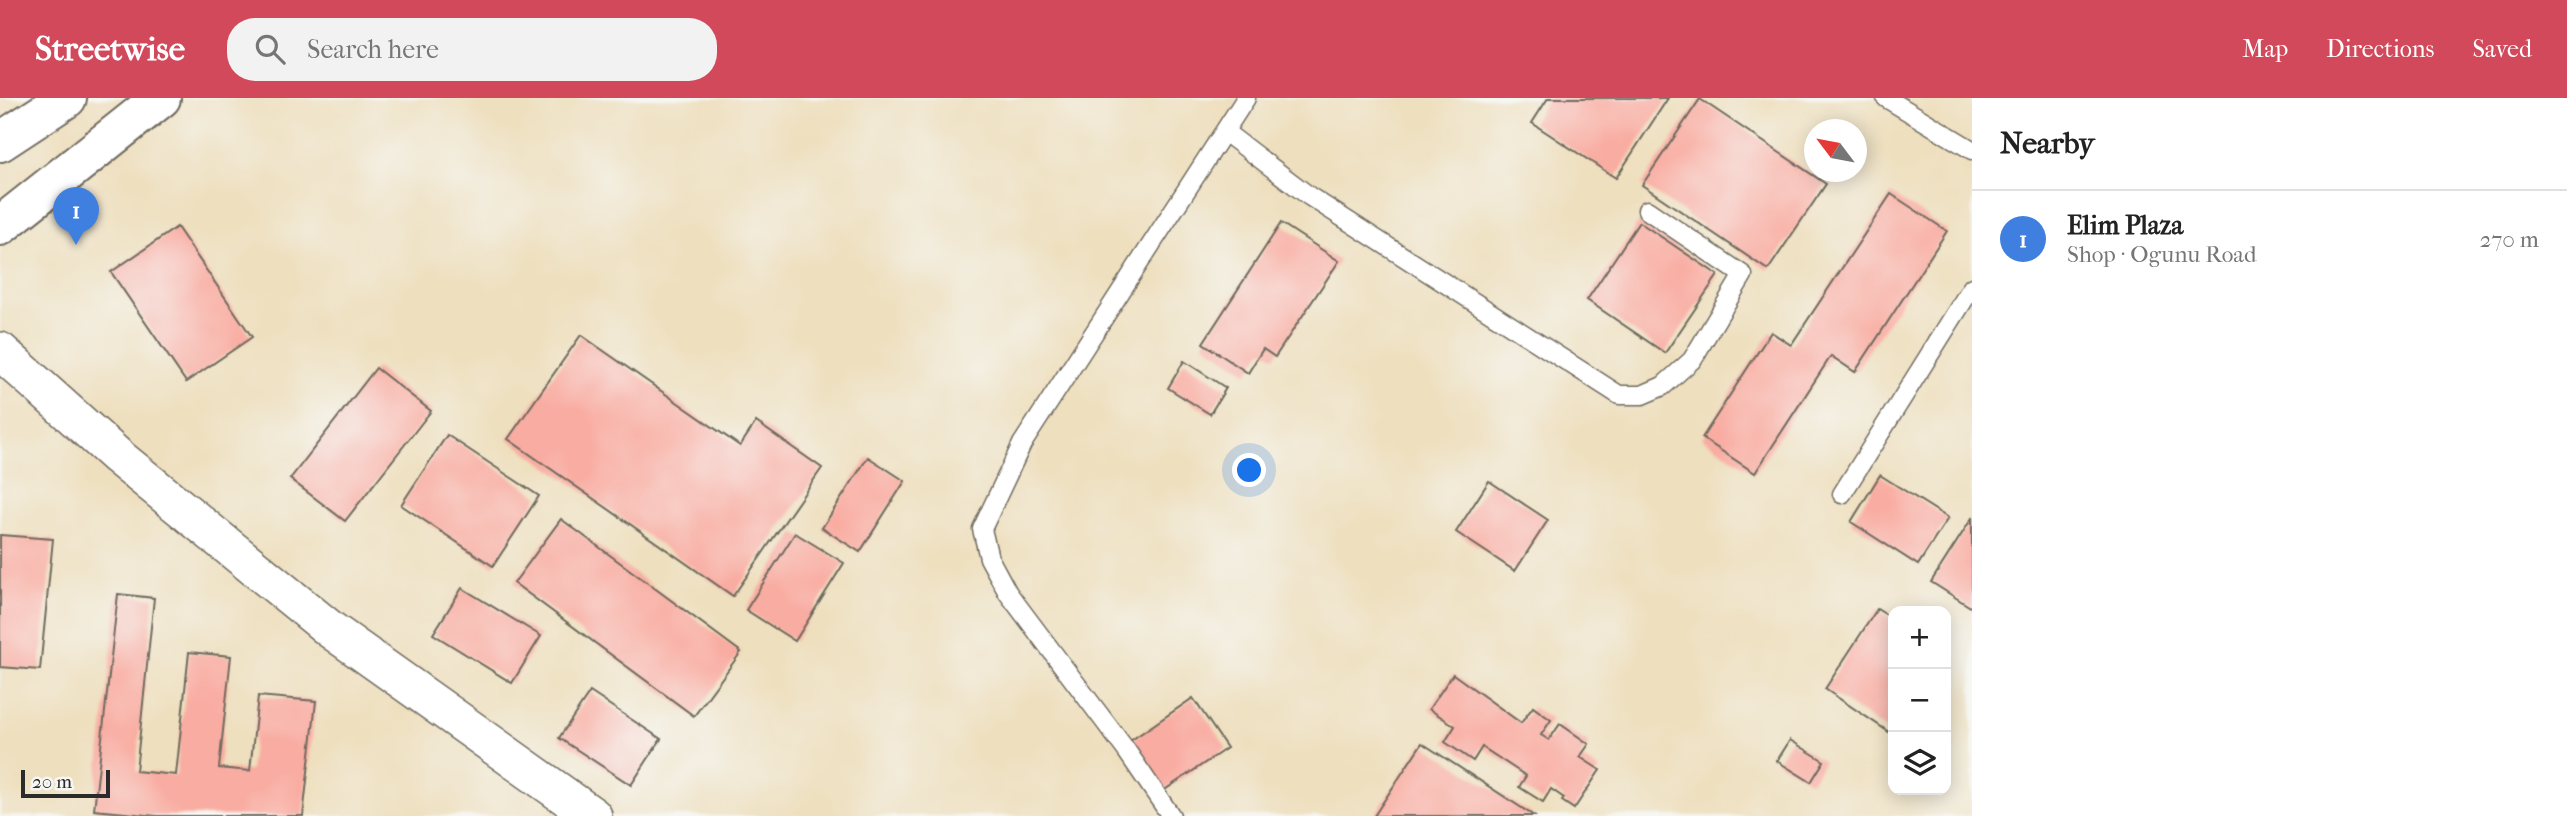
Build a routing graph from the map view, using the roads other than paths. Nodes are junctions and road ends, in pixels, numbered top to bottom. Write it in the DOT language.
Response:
graph roads {
  1 [pos="67,98"];
  2 [pos="161,98"];
  3 [pos="1246,98"];
  4 [pos="1886,98"];
  5 [pos="1225,132"];
  6 [pos="0,142"];
  7 [pos="1972,150"];
  8 [pos="1647,210"];
  9 [pos="0,226"];
  10 [pos="1972,287"];
  11 [pos="0,352"];
  12 [pos="1842,494"];
  13 [pos="593,816"];
  14 [pos="1171,816"];
  1 -- 6 [label="main road"];
  2 -- 9 [label="main road"];
  3 -- 5 [label="lane"];
  4 -- 7 [label="lane"];
  5 -- 8 [label="lane"];
  5 -- 14 [label="lane"];
  10 -- 12 [label="lane"];
  11 -- 13 [label="street"];
}
